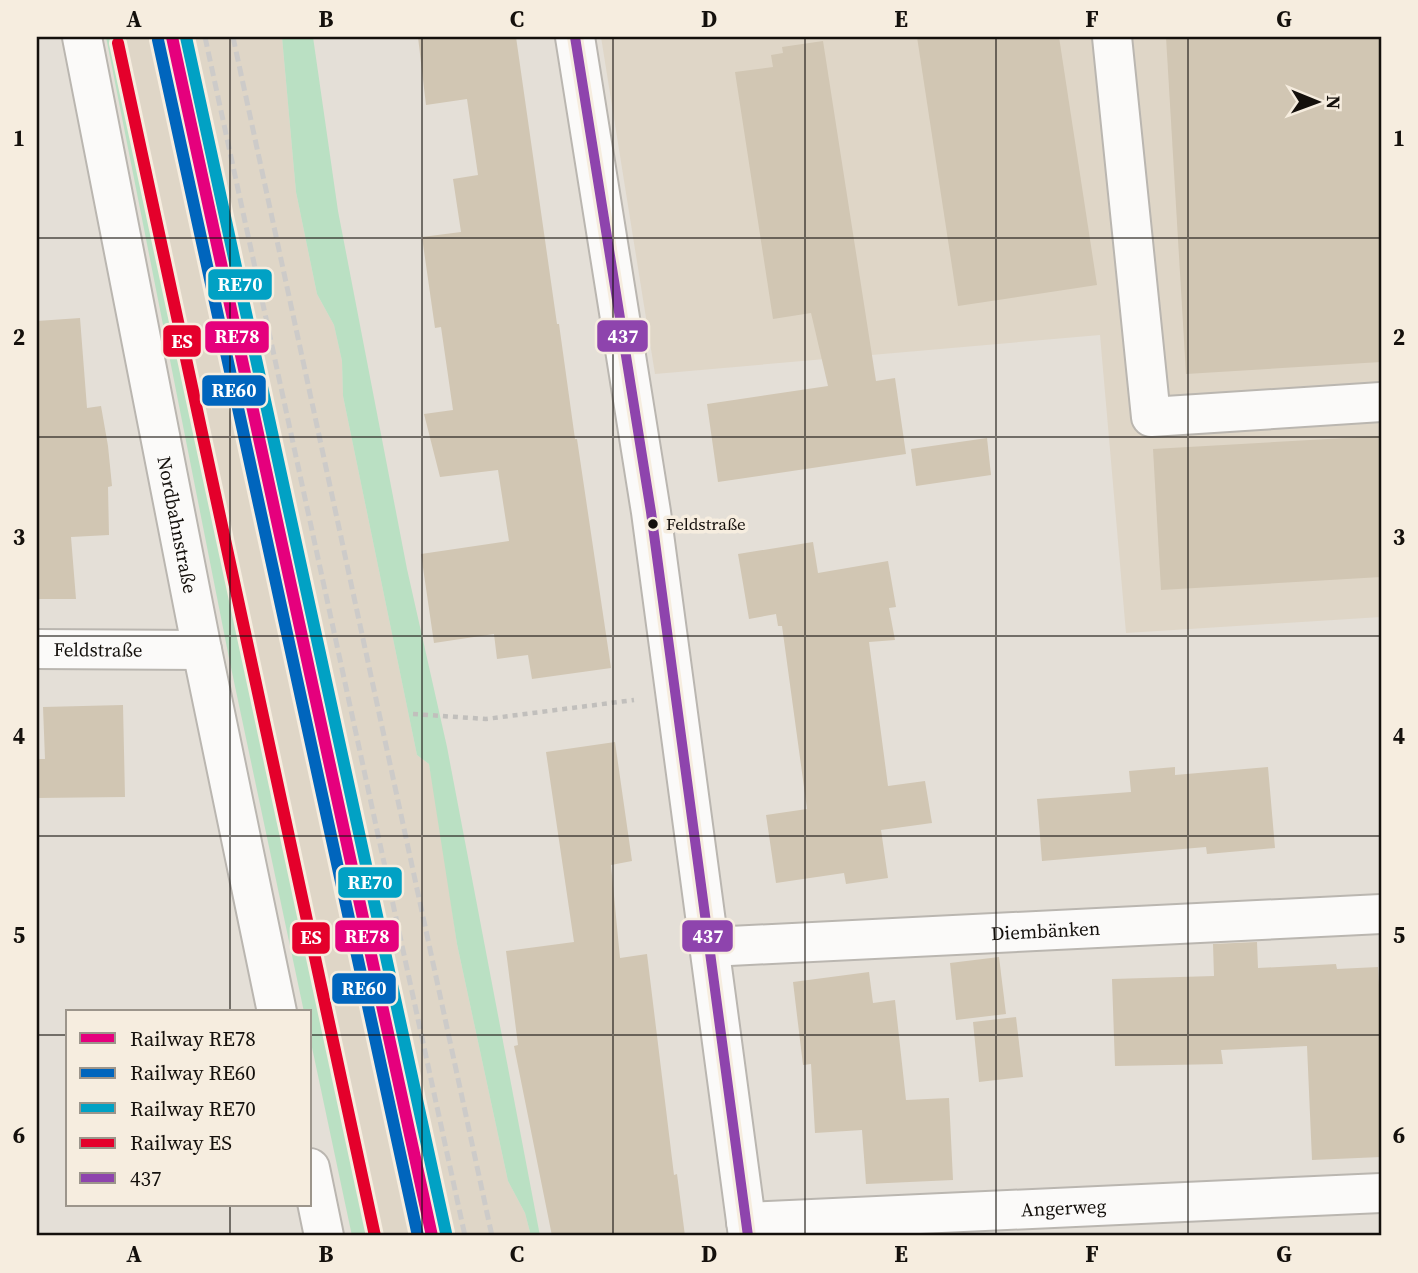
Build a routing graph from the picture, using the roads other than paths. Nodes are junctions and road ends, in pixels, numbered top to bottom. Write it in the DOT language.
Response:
graph roads {
  1 [pos="82,37"];
  2 [pos="575,37"];
  3 [pos="1112,37"];
  4 [pos="1381,402"];
  5 [pos="37,649"];
  6 [pos="202,650"];
  7 [pos="1381,914"];
  8 [pos="710,947"];
  9 [pos="277,1010"];
  10 [pos="312,1177"];
  11 [pos="1381,1194"];
  12 [pos="747,1229"];
  13 [pos="324,1236"];
  1 -- 6 [label="street, Nordbahnstraße"];
  2 -- 8 [label="street"];
  3 -- 4 [label="street"];
  5 -- 6 [label="street, Feldstraße"];
  6 -- 9 [label="street, Nordbahnstraße"];
  7 -- 8 [label="street, Diembänken"];
  8 -- 12 [label="street"];
  10 -- 13 [label="street"];
  11 -- 12 [label="street, Angerweg"];
}
